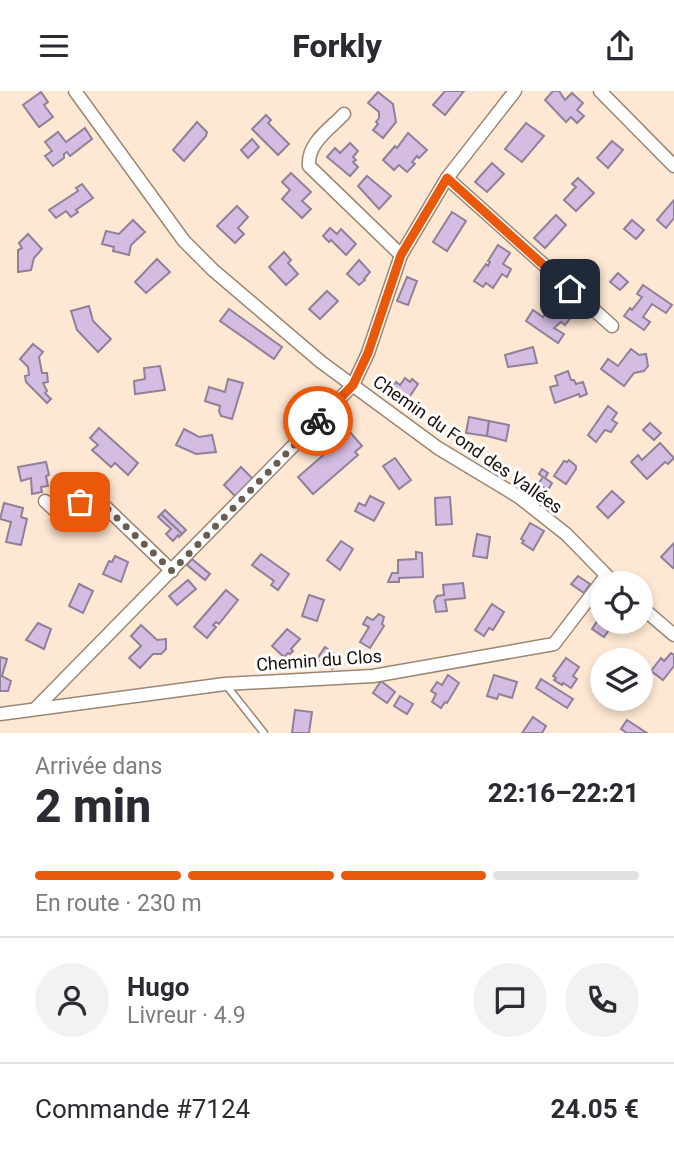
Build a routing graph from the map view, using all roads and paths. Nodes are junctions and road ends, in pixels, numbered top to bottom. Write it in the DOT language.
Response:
graph roads {
  1 [pos="75,91"];
  2 [pos="515,91"];
  3 [pos="600,91"];
  4 [pos="344,114"];
  5 [pos="674,166"];
  6 [pos="447,178"];
  7 [pos="401,255"];
  8 [pos="611,326"];
  9 [pos="353,385"];
  10 [pos="45,501"];
  11 [pos="172,571"];
  12 [pos="602,571"];
  13 [pos="590,602"];
  14 [pos="653,617"];
  15 [pos="674,635"];
  16 [pos="225,684"];
  17 [pos="37,707"];
  18 [pos="0,714"];
  19 [pos="264,733"];
  1 -- 9 [label="street, Chemin du Fond des Vallées"];
  2 -- 6 [label="street"];
  3 -- 5 [label="street"];
  4 -- 7 [label="street"];
  6 -- 7 [label="street"];
  6 -- 8 [label="street"];
  7 -- 9 [label="street"];
  9 -- 11 [label="street"];
  9 -- 12 [label="street, Chemin du Fond des Vallées"];
  10 -- 11 [label="street"];
  11 -- 17 [label="street"];
  13 -- 16 [label="street, Chemin du Clos"];
  14 -- 15 [label="street"];
  16 -- 17 [label="street, Chemin du Clos"];
  16 -- 19 [label="lane"];
  17 -- 18 [label="street, Chemin du Clos"];
}
